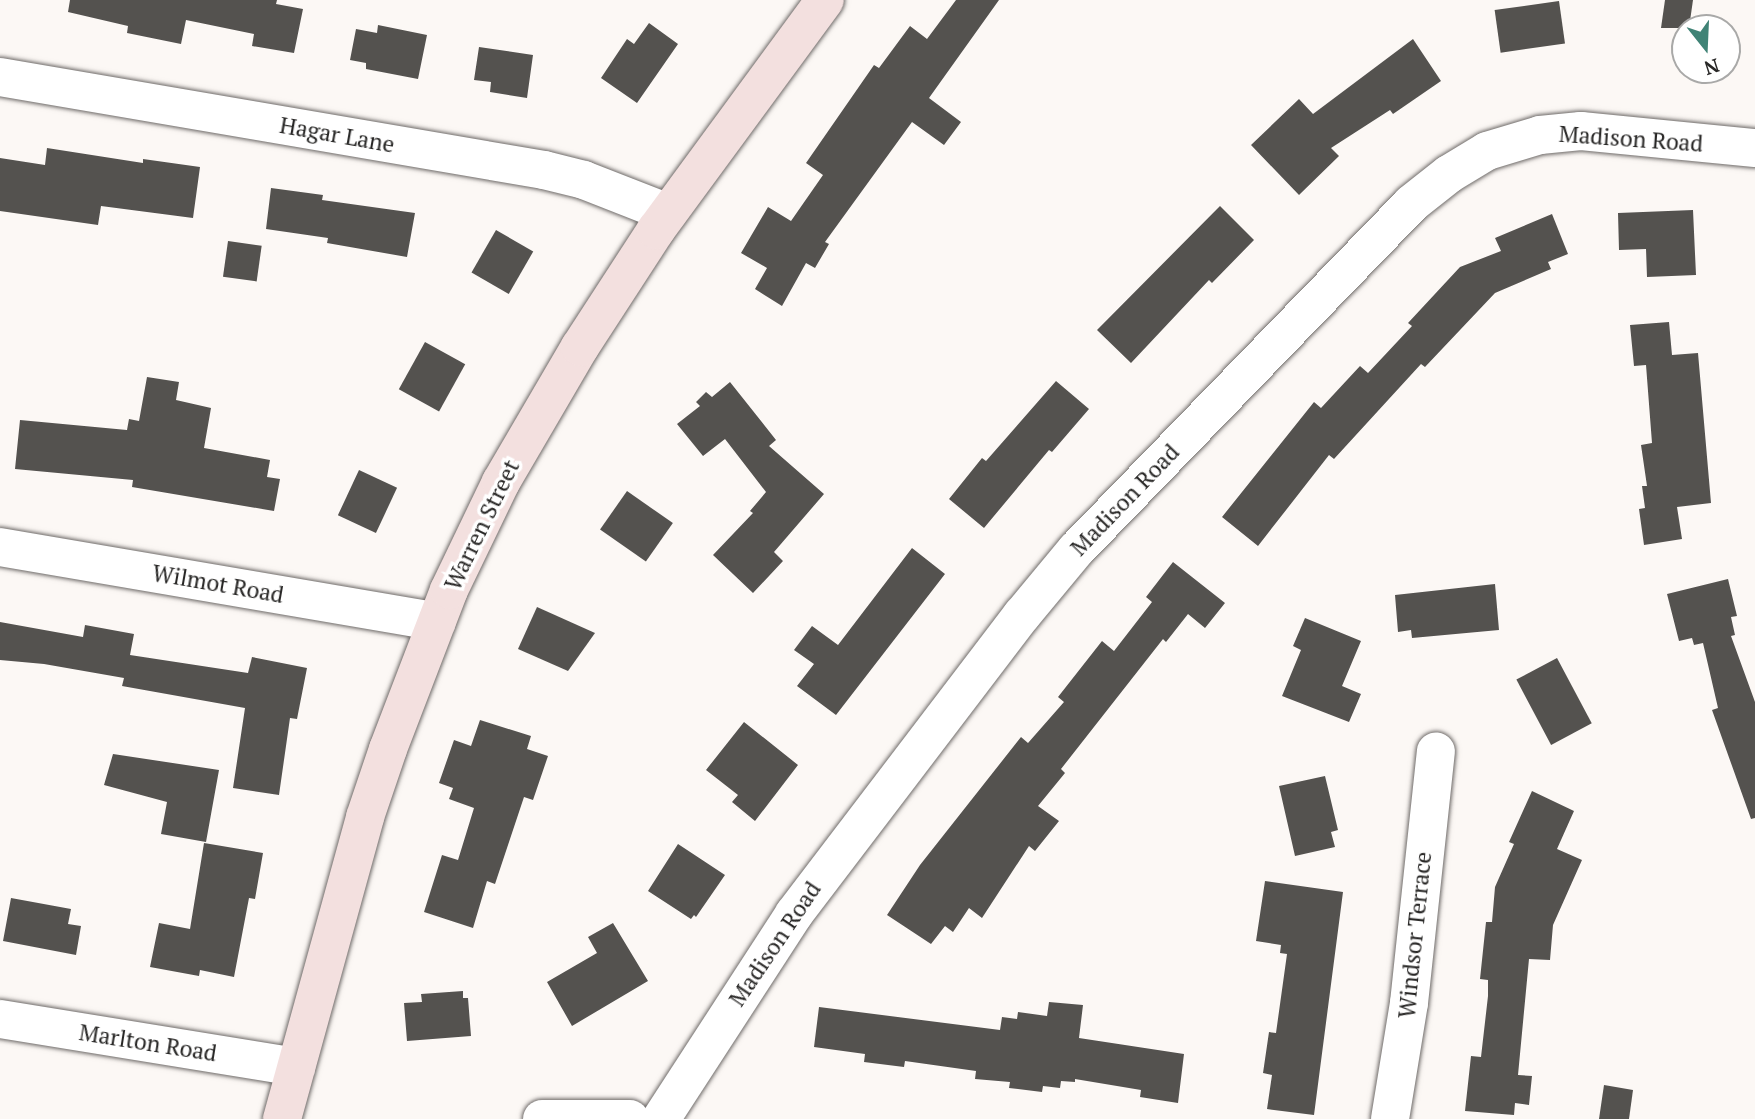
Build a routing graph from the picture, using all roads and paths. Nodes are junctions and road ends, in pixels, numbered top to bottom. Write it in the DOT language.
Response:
graph roads {
  1 [pos="825,0"];
  2 [pos="0,77"];
  3 [pos="1755,148"];
  4 [pos="668,213"];
  5 [pos="0,547"];
  6 [pos="437,622"];
  7 [pos="1436,751"];
  8 [pos="0,1019"];
  9 [pos="296,1067"];
  10 [pos="282,1119"];
  11 [pos="542,1119"];
  12 [pos="630,1119"];
  13 [pos="661,1119"];
  14 [pos="1390,1119"];
  1 -- 4 [label="main road, Warren Street"];
  2 -- 4 [label="street, Hagar Lane"];
  3 -- 13 [label="street, Madison Road"];
  4 -- 6 [label="main road, Warren Street"];
  5 -- 6 [label="street, Wilmot Road"];
  6 -- 9 [label="main road, Warren Street"];
  7 -- 14 [label="street, Windsor Terrace"];
  8 -- 9 [label="street, Marlton Road"];
  9 -- 10 [label="main road, Warren Street"];
  11 -- 12 [label="street"];
}
